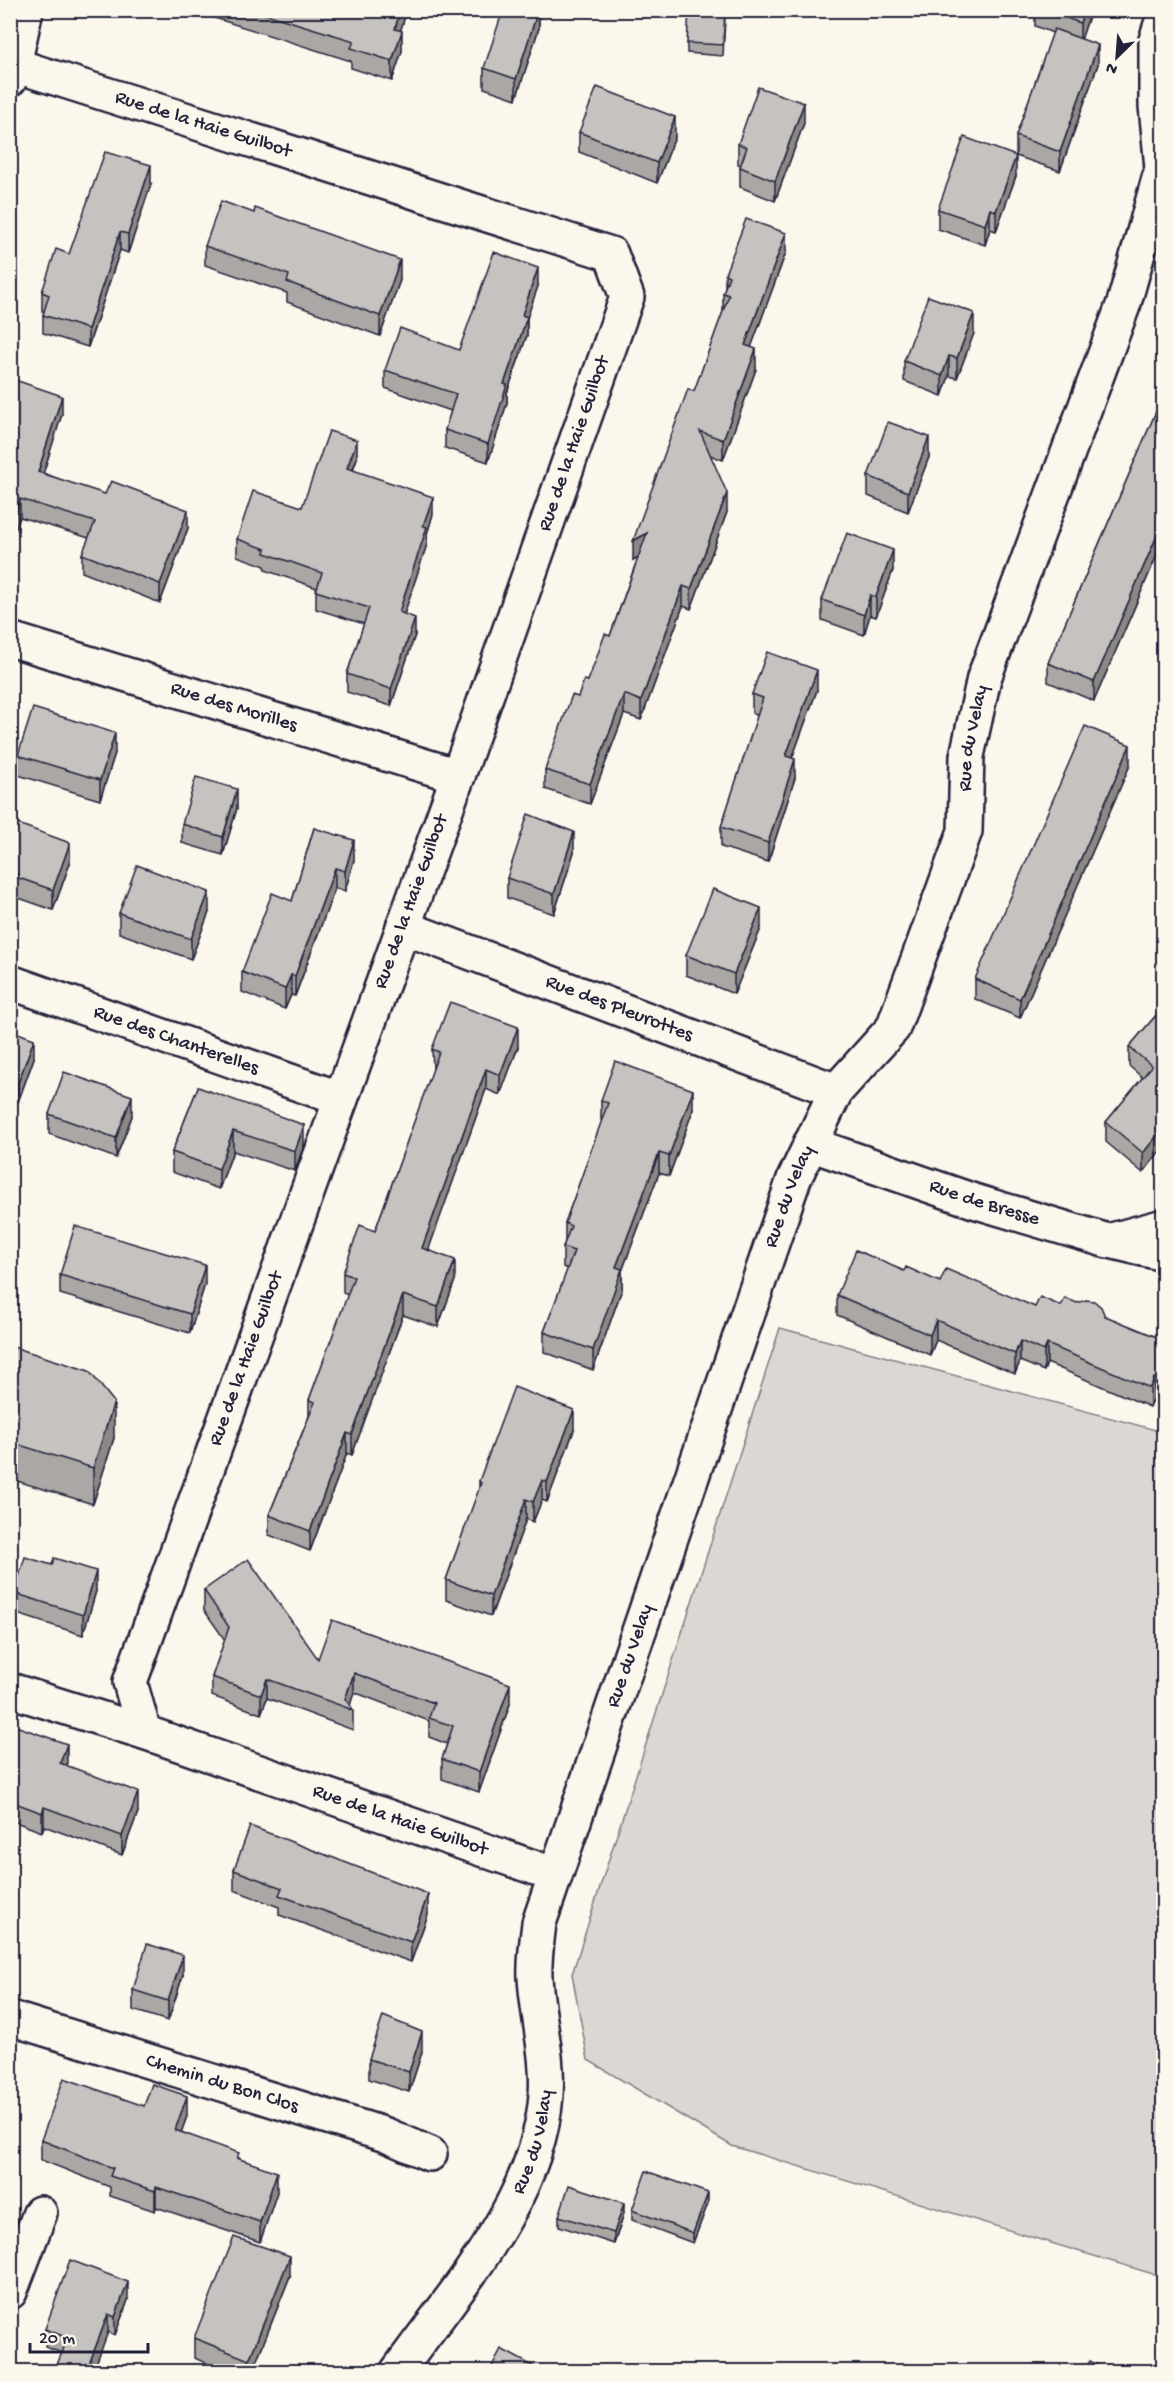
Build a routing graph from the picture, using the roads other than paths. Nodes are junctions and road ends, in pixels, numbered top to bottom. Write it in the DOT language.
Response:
graph roads {
  1 [pos="26,10"];
  2 [pos="1164,15"];
  3 [pos="12,69"];
  4 [pos="10,639"];
  5 [pos="458,776"];
  6 [pos="403,927"];
  7 [pos="10,982"];
  8 [pos="837,1091"];
  9 [pos="341,1099"];
  10 [pos="810,1144"];
  11 [pos="1164,1226"];
  12 [pos="1108,1241"];
  13 [pos="1164,1254"];
  14 [pos="10,1690"];
  15 [pos="144,1732"];
  16 [pos="554,1874"];
  17 [pos="10,2018"];
  18 [pos="430,2154"];
  19 [pos="40,2213"];
  20 [pos="10,2292"];
  21 [pos="397,2372"];
  1 -- 3 [label="street"];
  2 -- 8 [label="street, Rue du Velay"];
  3 -- 5 [label="street, Rue de la Haie Guilbot"];
  4 -- 5 [label="street, Rue des Morilles"];
  5 -- 6 [label="street, Rue de la Haie Guilbot"];
  6 -- 8 [label="street, Rue des Pleurottes"];
  6 -- 9 [label="street, Rue de la Haie Guilbot"];
  7 -- 9 [label="street, Rue des Chanterelles"];
  8 -- 10 [label="street, Rue du Velay"];
  9 -- 15 [label="street, Rue de la Haie Guilbot"];
  10 -- 12 [label="street, Rue de Bresse"];
  10 -- 16 [label="street, Rue du Velay"];
  11 -- 12 [label="street"];
  12 -- 13 [label="street, Rue de Bresse"];
  14 -- 15 [label="street"];
  15 -- 16 [label="street, Rue de la Haie Guilbot"];
  16 -- 21 [label="street, Rue du Velay"];
  17 -- 18 [label="street, Chemin du Bon Clos"];
  19 -- 20 [label="street"];
}
